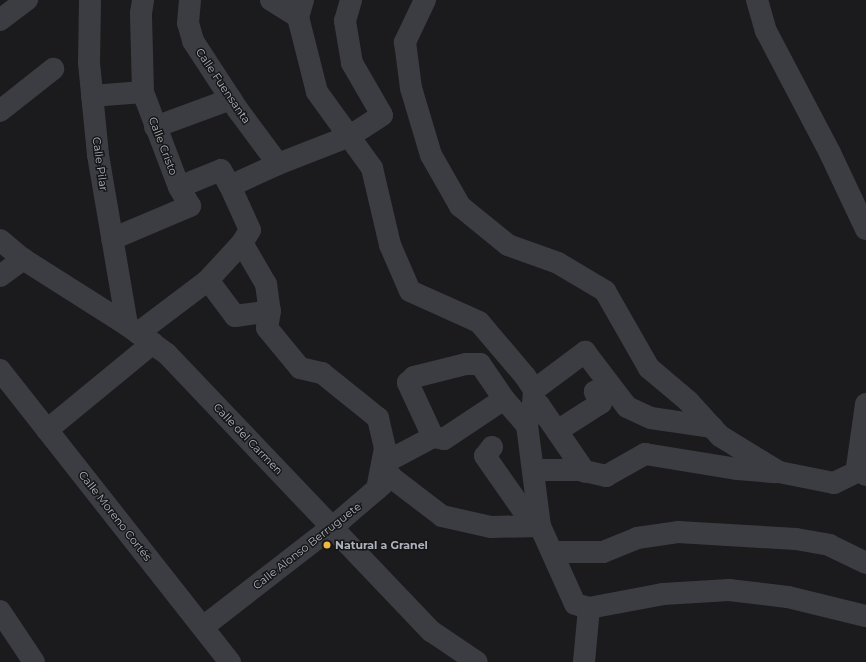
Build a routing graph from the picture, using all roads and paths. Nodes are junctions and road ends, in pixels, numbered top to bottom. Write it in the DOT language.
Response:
graph roads {
  1 [pos="27,0"];
  2 [pos="90,0"];
  3 [pos="143,0"];
  4 [pos="190,0"];
  5 [pos="271,0"];
  6 [pos="350,0"];
  7 [pos="425,0"];
  8 [pos="757,0"];
  9 [pos="301,8"];
  10 [pos="0,20"];
  11 [pos="53,69"];
  12 [pos="144,92"];
  13 [pos="92,96"];
  14 [pos="231,99"];
  15 [pos="0,111"];
  16 [pos="155,127"];
  17 [pos="350,136"];
  18 [pos="278,164"];
  19 [pos="230,186"];
  20 [pos="179,187"];
  21 [pos="866,229"];
  22 [pos="112,239"];
  23 [pos="0,240"];
  24 [pos="242,244"];
  25 [pos="23,259"];
  26 [pos="0,276"];
  27 [pos="208,280"];
  28 [pos="270,311"];
  29 [pos="139,334"];
  30 [pos="0,370"];
  31 [pos="595,392"];
  32 [pos="534,397"];
  33 [pos="504,399"];
  34 [pos="866,404"];
  35 [pos="527,425"];
  36 [pos="712,427"];
  37 [pos="47,430"];
  38 [pos="557,431"];
  39 [pos="433,437"];
  40 [pos="492,447"];
  41 [pos="533,470"];
  42 [pos="585,472"];
  43 [pos="779,472"];
  44 [pos="863,473"];
  45 [pos="383,477"];
  46 [pos="537,526"];
  47 [pos="332,527"];
  48 [pos="553,552"];
  49 [pos="866,563"];
  50 [pos="589,608"];
  51 [pos="0,611"];
  52 [pos="866,616"];
  53 [pos="203,628"];
  54 [pos="34,662"];
  55 [pos="230,662"];
  56 [pos="477,662"];
  57 [pos="584,662"];
  1 -- 10 [label="street"];
  2 -- 13 [label="street, Calle Pilar"];
  3 -- 12 [label="street, Calle Cristo"];
  4 -- 14 [label="street, Calle Fuensanta"];
  5 -- 9 [label="street"];
  6 -- 17 [label="street"];
  7 -- 36 [label="street"];
  8 -- 21 [label="street"];
  9 -- 17 [label="street"];
  11 -- 15 [label="street"];
  12 -- 13 [label="street"];
  12 -- 16 [label="street, Calle Cristo"];
  13 -- 22 [label="street, Calle Pilar"];
  14 -- 16 [label="street"];
  14 -- 18 [label="street, Calle Fuensanta"];
  16 -- 20 [label="street, Calle Cristo"];
  17 -- 18 [label="street"];
  17 -- 32 [label="street"];
  18 -- 19 [label="street"];
  19 -- 20 [label="street"];
  19 -- 24 [label="street"];
  20 -- 22 [label="street, Calle Cristo"];
  22 -- 29 [label="street, Calle Pilar"];
  23 -- 25 [label="street, Calle del Carmen"];
  24 -- 27 [label="street"];
  24 -- 28 [label="street"];
  25 -- 26 [label="street"];
  25 -- 29 [label="street, Calle del Carmen"];
  27 -- 28 [label="street"];
  27 -- 29 [label="street"];
  28 -- 45 [label="street"];
  29 -- 37 [label="street"];
  29 -- 47 [label="street, Calle del Carmen"];
  30 -- 37 [label="street, Calle Moreno Cortés"];
  31 -- 38 [label="street"];
  32 -- 35 [label="street"];
  32 -- 36 [label="street"];
  32 -- 38 [label="street"];
  33 -- 35 [label="street"];
  33 -- 39 [label="street, Calle Alonso Berruguete"];
  33 -- 39 [label="street"];
  34 -- 44 [label="street"];
  35 -- 41 [label="street"];
  36 -- 43 [label="street"];
  37 -- 53 [label="street, Calle Moreno Cortés"];
  38 -- 42 [label="street"];
  39 -- 45 [label="street, Calle Alonso Berruguete"];
  40 -- 46 [label="street"];
  41 -- 42 [label="street"];
  41 -- 46 [label="street"];
  42 -- 43 [label="street"];
  43 -- 44 [label="street"];
  45 -- 46 [label="street"];
  45 -- 47 [label="street, Calle Alonso Berruguete"];
  46 -- 48 [label="street"];
  47 -- 53 [label="street, Calle Alonso Berruguete"];
  47 -- 56 [label="street, Calle del Carmen"];
  48 -- 49 [label="street"];
  48 -- 50 [label="street"];
  50 -- 52 [label="street"];
  50 -- 57 [label="street"];
  51 -- 54 [label="street"];
  53 -- 55 [label="street, Calle Moreno Cortés"];
}
